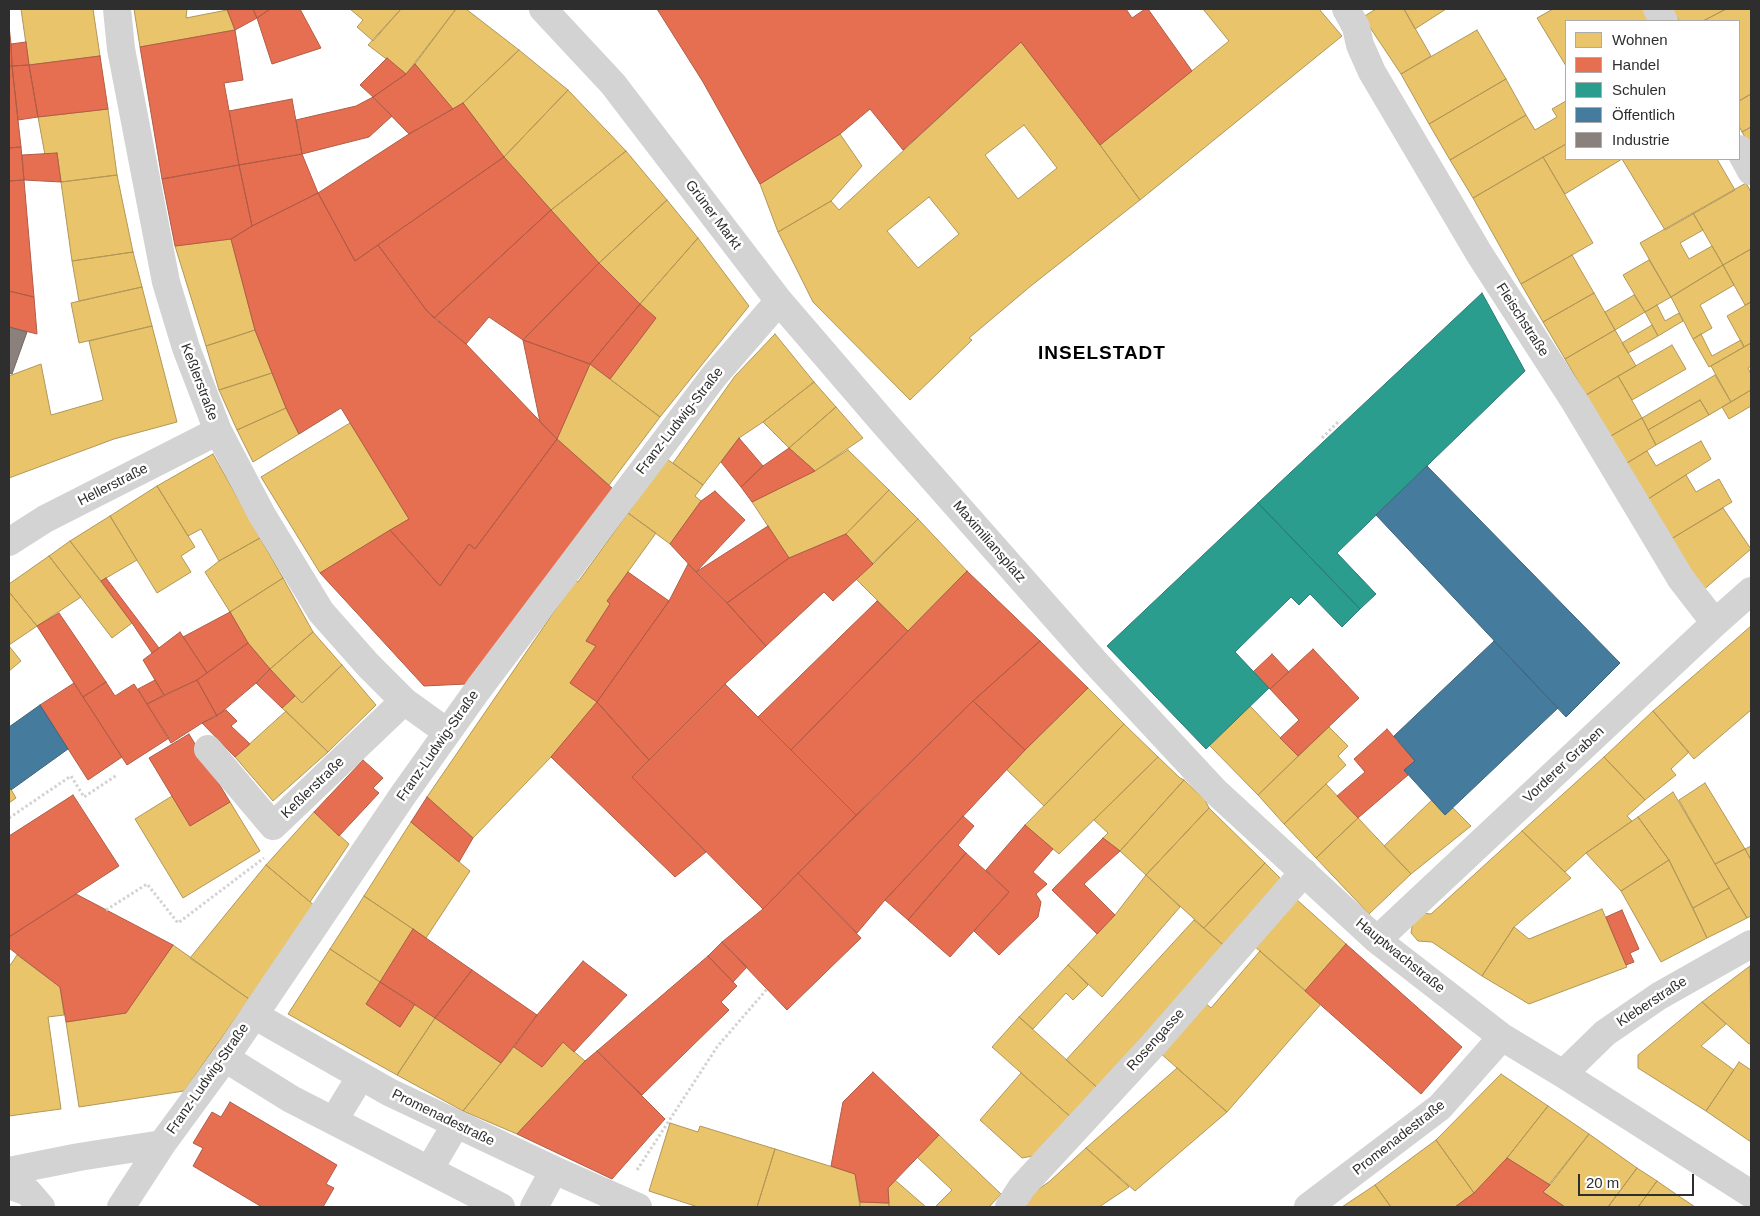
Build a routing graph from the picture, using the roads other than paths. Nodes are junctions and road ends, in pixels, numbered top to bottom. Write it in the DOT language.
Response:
graph roads {
  1 [pos="117,9"];
  2 [pos="543,9"];
  3 [pos="1346,9"];
  4 [pos="1657,9"];
  5 [pos="1663,20"];
  6 [pos="1740,151"];
  7 [pos="1751,171"];
  8 [pos="779,301"];
  9 [pos="883,422"];
  10 [pos="218,431"];
  11 [pos="9,542"];
  12 [pos="1751,591"];
  13 [pos="1714,623"];
  14 [pos="1095,662"];
  15 [pos="404,701"];
  16 [pos="447,732"];
  17 [pos="208,749"];
  18 [pos="1304,872"];
  19 [pos="1377,940"];
  20 [pos="1751,944"];
  21 [pos="254,1015"];
  22 [pos="1502,1037"];
  23 [pos="225,1058"];
  24 [pos="1563,1074"];
  25 [pos="361,1076"];
  26 [pos="334,1120"];
  27 [pos="456,1124"];
  28 [pos="162,1144"];
  29 [pos="429,1170"];
  30 [pos="554,1170"];
  31 [pos="9,1171"];
  32 [pos="9,1185"];
  33 [pos="1751,1194"];
  34 [pos="130,1205"];
  35 [pos="631,1205"];
  36 [pos="41,1207"];
  37 [pos="501,1207"];
  38 [pos="534,1207"];
  39 [pos="1009,1207"];
  40 [pos="1308,1207"];
  1 -- 10 [label="street, Keßlerstraße"];
  2 -- 8 [label="street, Grüner Markt"];
  3 -- 13 [label="street, Fleischstraße"];
  4 -- 5 [label="street"];
  6 -- 7 [label="street"];
  8 -- 9 [label="street, Grüner Markt"];
  8 -- 16 [label="street, Franz-Ludwig-Straße"];
  9 -- 14 [label="street, Maximiliansplatz"];
  10 -- 11 [label="street, Hellerstraße"];
  10 -- 15 [label="street, Keßlerstraße"];
  12 -- 13 [label="street, Vorderer Graben"];
  13 -- 19 [label="street, Vorderer Graben"];
  14 -- 18 [label="street, Hauptwachstraße"];
  15 -- 16 [label="street, Keßlerstraße"];
  15 -- 17 [label="street, Keßlerstraße"];
  16 -- 21 [label="street, Franz-Ludwig-Straße"];
  18 -- 19 [label="street, Hauptwachstraße"];
  18 -- 39 [label="street, Rosengasse"];
  19 -- 22 [label="street, Hauptwachstraße"];
  20 -- 24 [label="street, Kleberstraße"];
  21 -- 23 [label="street, Franz-Ludwig-Straße"];
  21 -- 25 [label="street, Promenadestraße"];
  22 -- 24 [label="street, Hauptwachstraße"];
  22 -- 40 [label="street, Promenadestraße"];
  23 -- 26 [label="street"];
  23 -- 28 [label="street, Franz-Ludwig-Straße"];
  24 -- 33 [label="street, Hauptwachstraße"];
  25 -- 26 [label="street"];
  25 -- 27 [label="street, Promenadestraße"];
  26 -- 29 [label="street"];
  27 -- 29 [label="street"];
  27 -- 30 [label="street, Promenadestraße"];
  28 -- 31 [label="street"];
  28 -- 34 [label="street, Franz-Ludwig-Straße"];
  29 -- 37 [label="street"];
  30 -- 35 [label="street, Promenadestraße"];
  30 -- 38 [label="street"];
  32 -- 36 [label="street"];
}
